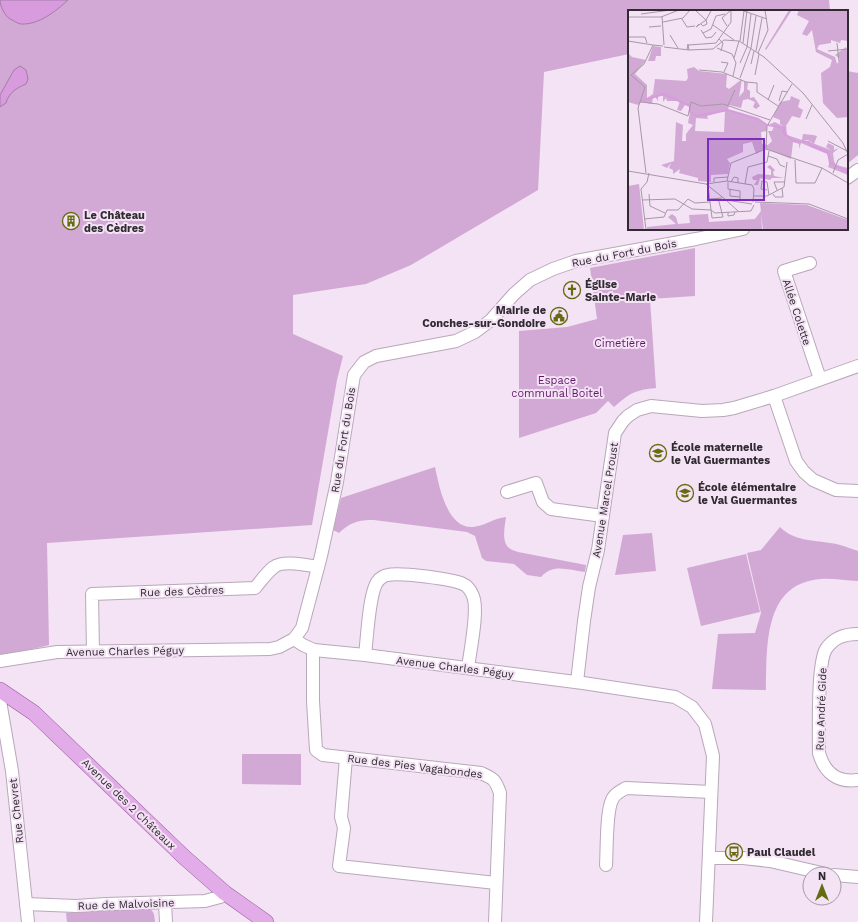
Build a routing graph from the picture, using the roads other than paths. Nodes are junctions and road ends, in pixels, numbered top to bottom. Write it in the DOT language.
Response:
graph roads {
  1 [pos="858,170"];
  2 [pos="848,177"];
  3 [pos="738,230"];
  4 [pos="810,263"];
  5 [pos="858,366"];
  6 [pos="820,379"];
  7 [pos="774,396"];
  8 [pos="858,491"];
  9 [pos="507,492"];
  10 [pos="603,516"];
  11 [pos="318,567"];
  12 [pos="858,634"];
  13 [pos="294,639"];
  14 [pos="93,650"];
  15 [pos="314,650"];
  16 [pos="365,655"];
  17 [pos="0,661"];
  18 [pos="468,668"];
  19 [pos="577,682"];
  20 [pos="0,690"];
  21 [pos="0,701"];
  22 [pos="346,758"];
  23 [pos="858,780"];
  24 [pos="711,792"];
  25 [pos="709,858"];
  26 [pos="606,865"];
  27 [pos="802,868"];
  28 [pos="842,876"];
  29 [pos="858,877"];
  30 [pos="496,884"];
  31 [pos="225,893"];
  32 [pos="165,903"];
  33 [pos="26,904"];
  34 [pos="263,920"];
  35 [pos="28,922"];
  36 [pos="166,922"];
  37 [pos="276,922"];
  38 [pos="495,922"];
  39 [pos="706,922"];
  1 -- 2 [label="street"];
  3 -- 11 [label="street, Rue du Fort du Bois"];
  4 -- 6 [label="street, Allée Colette"];
  5 -- 6 [label="street, Avenue Marcel Proust"];
  6 -- 7 [label="street, Avenue Marcel Proust"];
  7 -- 8 [label="street"];
  7 -- 10 [label="street, Avenue Marcel Proust"];
  9 -- 10 [label="street"];
  10 -- 19 [label="street, Avenue Marcel Proust"];
  11 -- 13 [label="street, Rue du Fort du Bois"];
  11 -- 14 [label="street, Rue des Cèdres"];
  12 -- 23 [label="street, Rue André Gide"];
  13 -- 14 [label="street, Avenue Charles Péguy"];
  13 -- 15 [label="street, Avenue Charles Péguy"];
  14 -- 17 [label="street, Avenue Charles Péguy"];
  15 -- 16 [label="street, Avenue Charles Péguy"];
  15 -- 22 [label="street, Rue des Pies Vagabondes"];
  16 -- 18 [label="street, Avenue Charles Péguy"];
  16 -- 18 [label="street"];
  18 -- 19 [label="street, Avenue Charles Péguy"];
  19 -- 24 [label="street, Avenue Charles Péguy"];
  20 -- 31 [label="main road, Avenue des 2 Châteaux"];
  21 -- 33 [label="street, Rue Chevret"];
  22 -- 30 [label="street, Rue des Pies Vagabondes"];
  22 -- 30 [label="street"];
  24 -- 25 [label="street, Avenue Charles Péguy"];
  24 -- 26 [label="street"];
  25 -- 27 [label="street"];
  25 -- 39 [label="street, Avenue Charles Péguy"];
  28 -- 29 [label="street"];
  30 -- 38 [label="street, Rue des Pies Vagabondes"];
  31 -- 32 [label="street, Rue de Malvoisine"];
  31 -- 34 [label="main road, Avenue des 2 Châteaux"];
  32 -- 33 [label="street, Rue de Malvoisine"];
  32 -- 36 [label="street"];
  33 -- 35 [label="street, Rue Chevret"];
  34 -- 37 [label="main road, Avenue des 2 Châteaux"];
}
